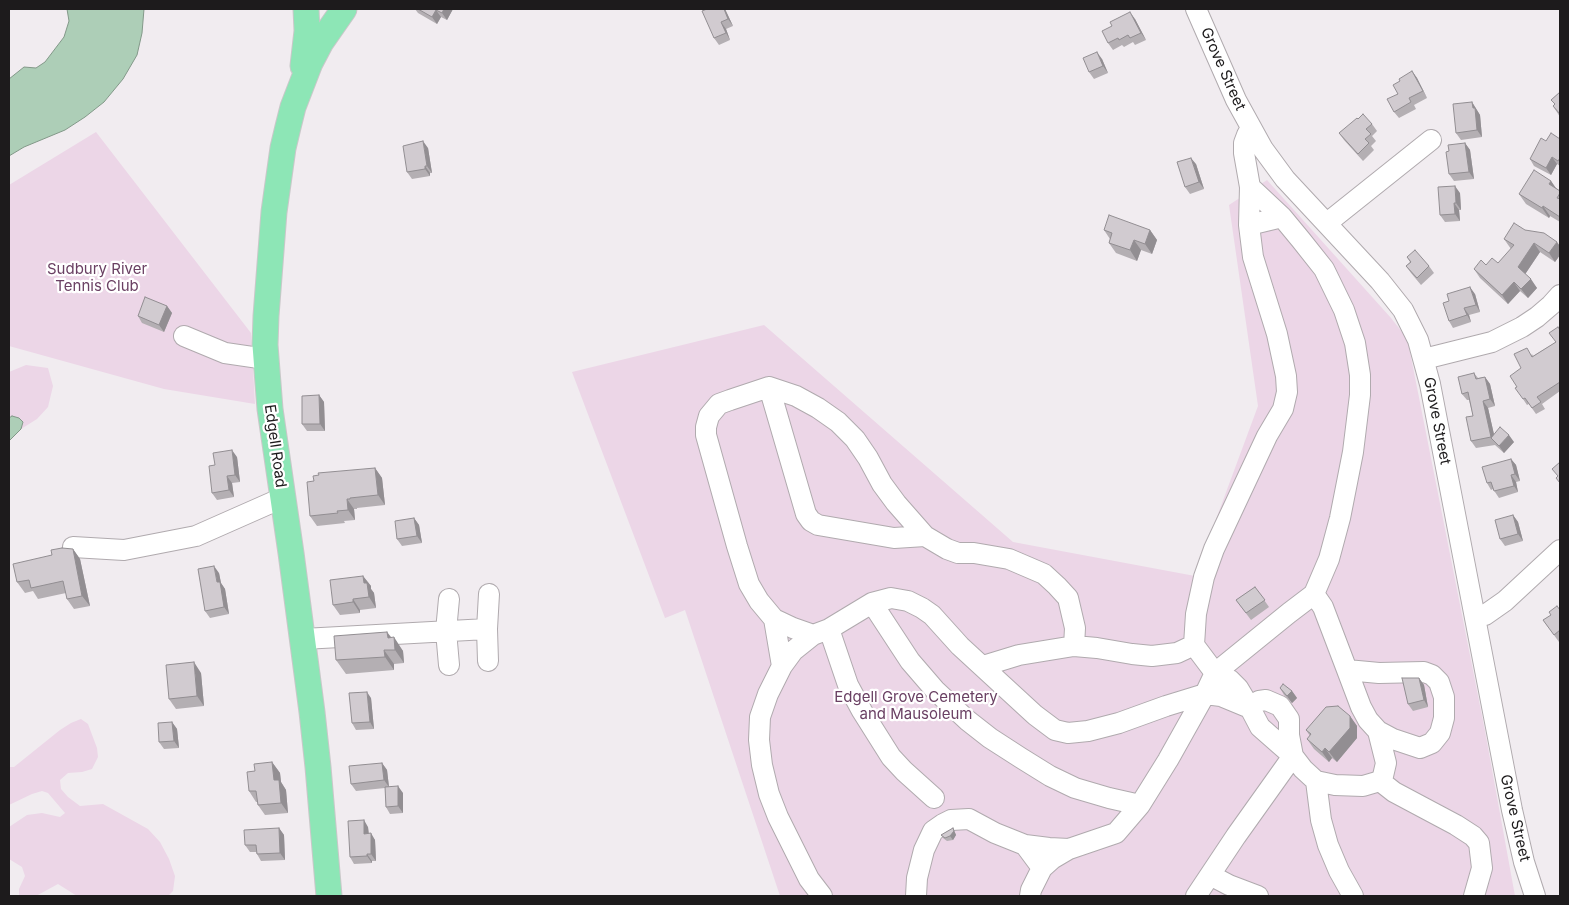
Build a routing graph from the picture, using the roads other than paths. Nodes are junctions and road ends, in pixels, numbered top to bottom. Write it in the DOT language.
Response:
graph roads {
  1 [pos="306,9"];
  2 [pos="344,9"];
  3 [pos="1196,9"];
  4 [pos="300,87"];
  5 [pos="1251,128"];
  6 [pos="1431,140"];
  7 [pos="1250,186"];
  8 [pos="1282,217"];
  9 [pos="1327,223"];
  10 [pos="1250,225"];
  11 [pos="1560,294"];
  12 [pos="184,336"];
  13 [pos="266,359"];
  14 [pos="1424,359"];
  15 [pos="769,387"];
  16 [pos="282,498"];
  17 [pos="925,536"];
  18 [pos="73,547"];
  19 [pos="1560,550"];
  20 [pos="488,594"];
  21 [pos="1314,594"];
  22 [pos="449,599"];
  23 [pos="872,603"];
  24 [pos="1475,618"];
  25 [pos="774,619"];
  26 [pos="487,629"];
  27 [pos="446,631"];
  28 [pos="821,632"];
  29 [pos="303,638"];
  30 [pos="1194,645"];
  31 [pos="1074,646"];
  32 [pos="488,661"];
  33 [pos="449,665"];
  34 [pos="782,666"];
  35 [pos="983,666"];
  36 [pos="1346,670"];
  37 [pos="1215,672"];
  38 [pos="1205,694"];
  39 [pos="1250,708"];
  40 [pos="1378,731"];
  41 [pos="1420,748"];
  42 [pos="1293,756"];
  43 [pos="1383,772"];
  44 [pos="1316,781"];
  45 [pos="934,798"];
  46 [pos="1140,805"];
  47 [pos="969,819"];
  48 [pos="933,832"];
  49 [pos="1025,845"];
  50 [pos="1069,848"];
  51 [pos="1042,868"];
  52 [pos="1210,874"];
  53 [pos="329,896"];
  54 [pos="822,896"];
  55 [pos="916,896"];
  56 [pos="1030,896"];
  57 [pos="1196,896"];
  58 [pos="1258,896"];
  59 [pos="1353,896"];
  60 [pos="1474,896"];
  61 [pos="1535,896"];
  1 -- 4 [label="main road"];
  2 -- 4 [label="main road, Edgell Road"];
  3 -- 5 [label="street, Grove Street"];
  4 -- 13 [label="main road, Edgell Road"];
  5 -- 7 [label="street"];
  5 -- 9 [label="street, Grove Street"];
  6 -- 9 [label="street"];
  7 -- 8 [label="street"];
  7 -- 10 [label="street"];
  8 -- 10 [label="street"];
  8 -- 21 [label="street"];
  9 -- 14 [label="street, Grove Street"];
  10 -- 30 [label="street"];
  11 -- 14 [label="street"];
  12 -- 13 [label="street"];
  13 -- 16 [label="main road, Edgell Road"];
  14 -- 24 [label="street, Grove Street"];
  15 -- 17 [label="street"];
  15 -- 17 [label="street"];
  15 -- 25 [label="street"];
  16 -- 18 [label="street"];
  16 -- 29 [label="main road, Edgell Road"];
  17 -- 31 [label="street"];
  19 -- 24 [label="street"];
  20 -- 26 [label="street"];
  21 -- 36 [label="street"];
  21 -- 37 [label="street"];
  22 -- 27 [label="street"];
  23 -- 28 [label="street"];
  23 -- 35 [label="street"];
  23 -- 46 [label="street"];
  24 -- 61 [label="street, Grove Street"];
  25 -- 28 [label="street"];
  25 -- 34 [label="street"];
  26 -- 27 [label="street"];
  26 -- 32 [label="street"];
  27 -- 29 [label="street"];
  27 -- 33 [label="street"];
  28 -- 34 [label="street"];
  28 -- 45 [label="street"];
  29 -- 53 [label="main road, Edgell Road"];
  30 -- 31 [label="street"];
  30 -- 37 [label="street"];
  31 -- 35 [label="street"];
  34 -- 54 [label="street"];
  35 -- 38 [label="street"];
  36 -- 40 [label="street"];
  36 -- 41 [label="street"];
  37 -- 38 [label="street"];
  37 -- 39 [label="street"];
  38 -- 39 [label="street"];
  38 -- 46 [label="street"];
  39 -- 42 [label="street"];
  39 -- 42 [label="street"];
  40 -- 41 [label="street"];
  40 -- 43 [label="street"];
  41 -- 43 [label="street"];
  42 -- 44 [label="street"];
  42 -- 52 [label="street"];
  43 -- 44 [label="street"];
  43 -- 60 [label="street"];
  44 -- 59 [label="street"];
  45 -- 47 [label="street"];
  45 -- 48 [label="street"];
  46 -- 50 [label="street"];
  47 -- 48 [label="street"];
  47 -- 49 [label="street"];
  48 -- 55 [label="street"];
  49 -- 50 [label="street"];
  49 -- 51 [label="street"];
  50 -- 51 [label="street"];
  51 -- 56 [label="street"];
  52 -- 57 [label="street"];
  52 -- 58 [label="street"];
}
